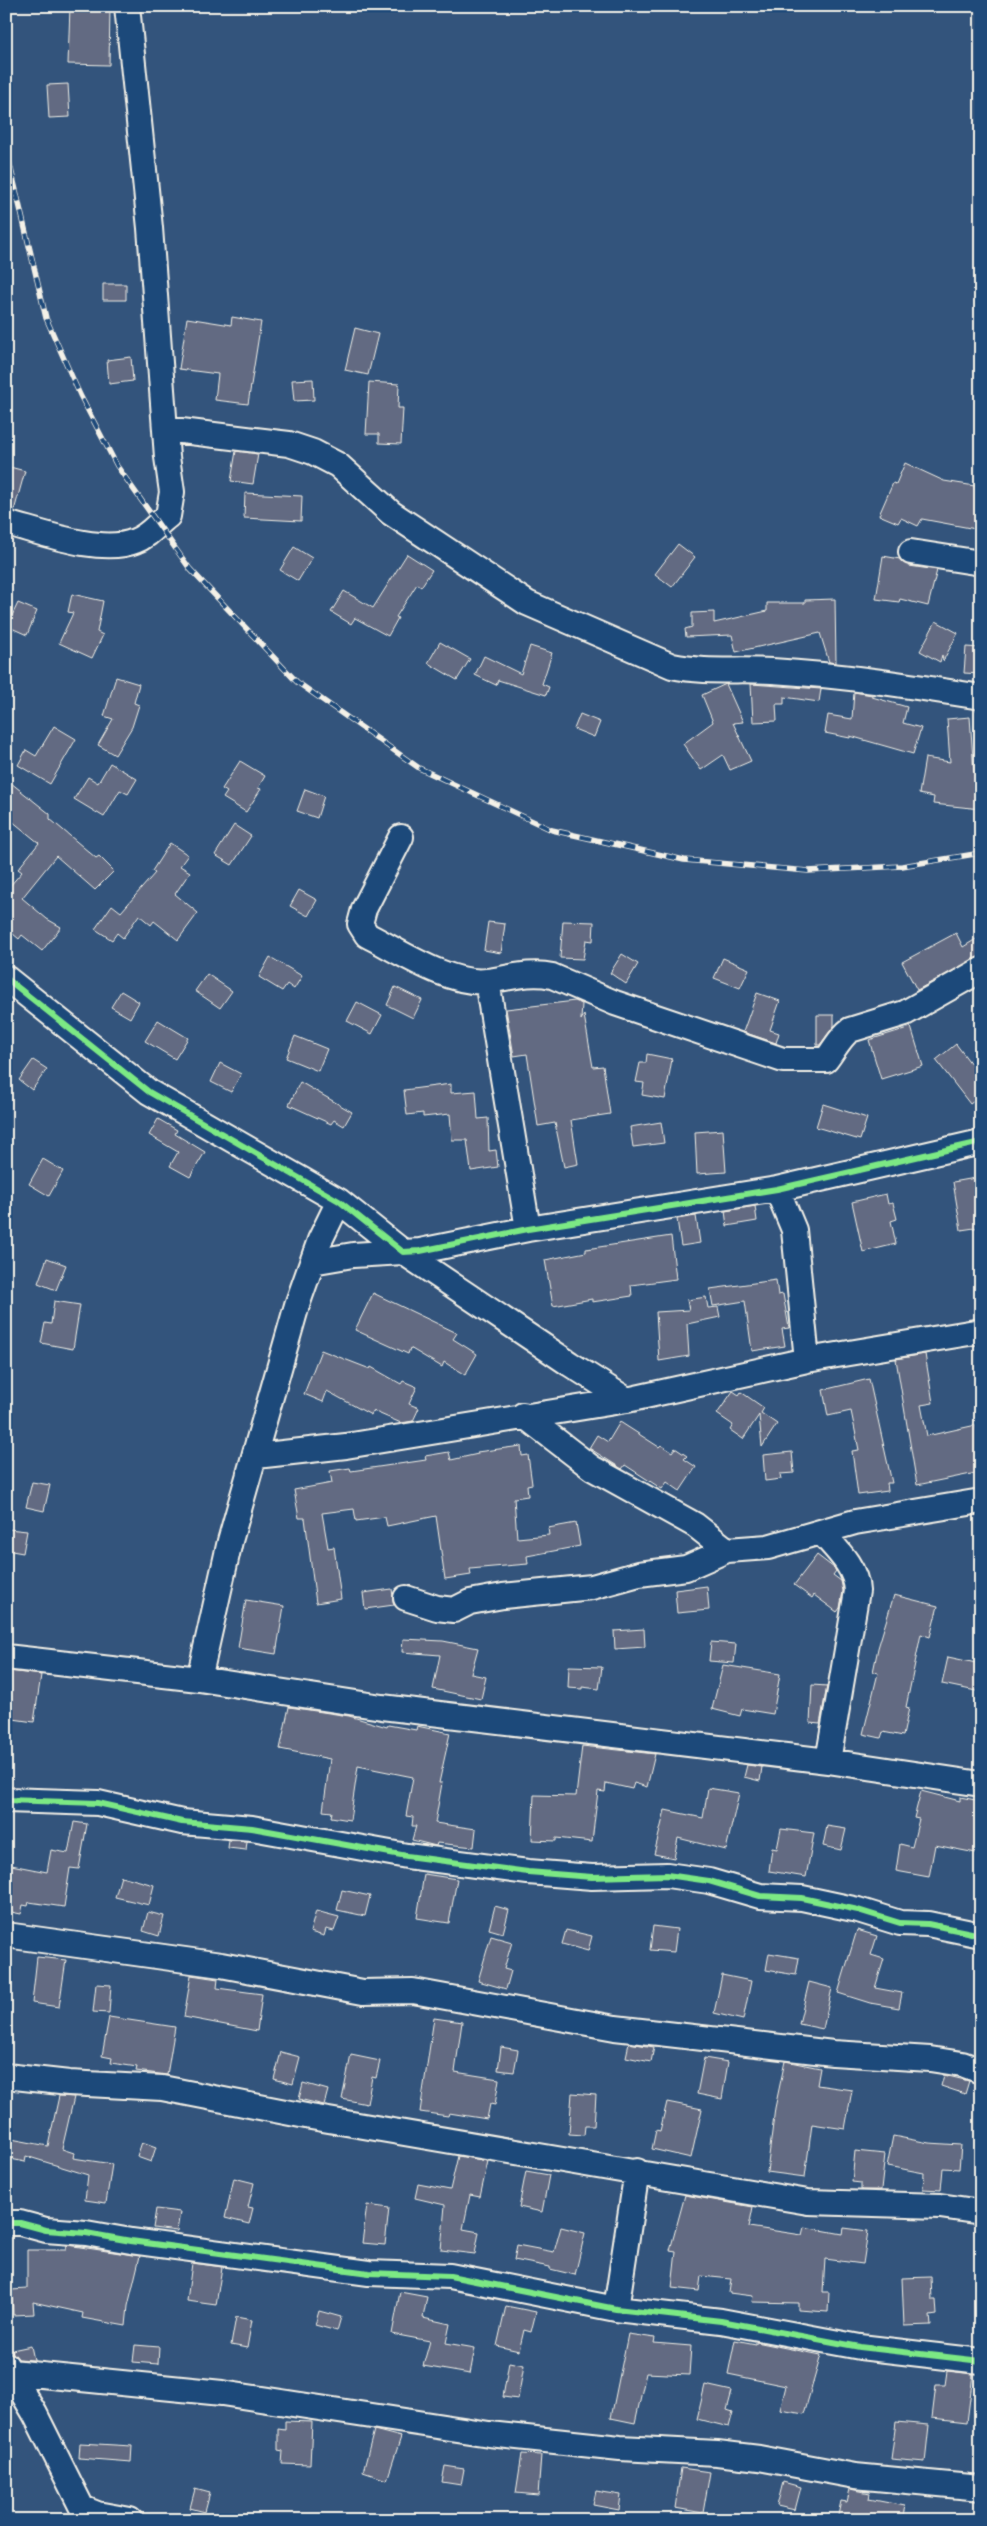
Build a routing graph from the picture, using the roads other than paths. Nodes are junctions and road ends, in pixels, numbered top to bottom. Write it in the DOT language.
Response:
graph roads {
  1 [pos="130,12"];
  2 [pos="165,429"];
  3 [pos="6,523"];
  4 [pos="911,552"];
  5 [pos="981,563"];
  6 [pos="981,697"];
  7 [pos="401,837"];
  8 [pos="981,970"];
  9 [pos="6,978"];
  10 [pos="487,981"];
  11 [pos="981,1142"];
  12 [pos="807,1182"];
  13 [pos="777,1188"];
  14 [pos="339,1201"];
  15 [pos="528,1229"];
  16 [pos="794,1230"];
  17 [pos="403,1252"];
  18 [pos="312,1262"];
  19 [pos="981,1331"];
  20 [pos="807,1360"];
  21 [pos="627,1400"];
  22 [pos="523,1415"];
  23 [pos="256,1456"];
  24 [pos="981,1501"];
  25 [pos="821,1532"];
  26 [pos="727,1550"];
  27 [pos="406,1598"];
  28 [pos="6,1656"];
  29 [pos="199,1679"];
  30 [pos="828,1761"];
  31 [pos="981,1784"];
  32 [pos="6,1800"];
  33 [pos="6,1935"];
  34 [pos="981,1935"];
  35 [pos="981,2071"];
  36 [pos="6,2076"];
  37 [pos="637,2172"];
  38 [pos="981,2212"];
  39 [pos="6,2223"];
  40 [pos="616,2309"];
  41 [pos="981,2361"];
  42 [pos="8,2368"];
  43 [pos="981,2488"];
  44 [pos="130,2520"];
  1 -- 2 [label="street"];
  2 -- 3 [label="street"];
  2 -- 6 [label="street"];
  4 -- 5 [label="street"];
  7 -- 10 [label="street"];
  8 -- 10 [label="street"];
  9 -- 14 [label="street"];
  10 -- 15 [label="street"];
  11 -- 12 [label="street"];
  12 -- 13 [label="street"];
  12 -- 16 [label="street"];
  13 -- 15 [label="street"];
  13 -- 16 [label="street"];
  14 -- 17 [label="street"];
  14 -- 18 [label="street"];
  15 -- 17 [label="street"];
  16 -- 20 [label="street"];
  17 -- 18 [label="street"];
  17 -- 21 [label="street"];
  18 -- 23 [label="street"];
  19 -- 20 [label="street"];
  20 -- 21 [label="street"];
  21 -- 22 [label="street"];
  22 -- 23 [label="street"];
  22 -- 26 [label="street"];
  23 -- 29 [label="street"];
  24 -- 25 [label="street"];
  25 -- 26 [label="street"];
  25 -- 30 [label="street"];
  26 -- 27 [label="street"];
  28 -- 29 [label="street"];
  29 -- 30 [label="street"];
  30 -- 31 [label="street"];
  32 -- 34 [label="street"];
  33 -- 35 [label="street"];
  36 -- 37 [label="street"];
  37 -- 38 [label="street"];
  37 -- 40 [label="street"];
  39 -- 40 [label="street"];
  40 -- 41 [label="street"];
  42 -- 43 [label="street"];
  42 -- 44 [label="street"];
}
